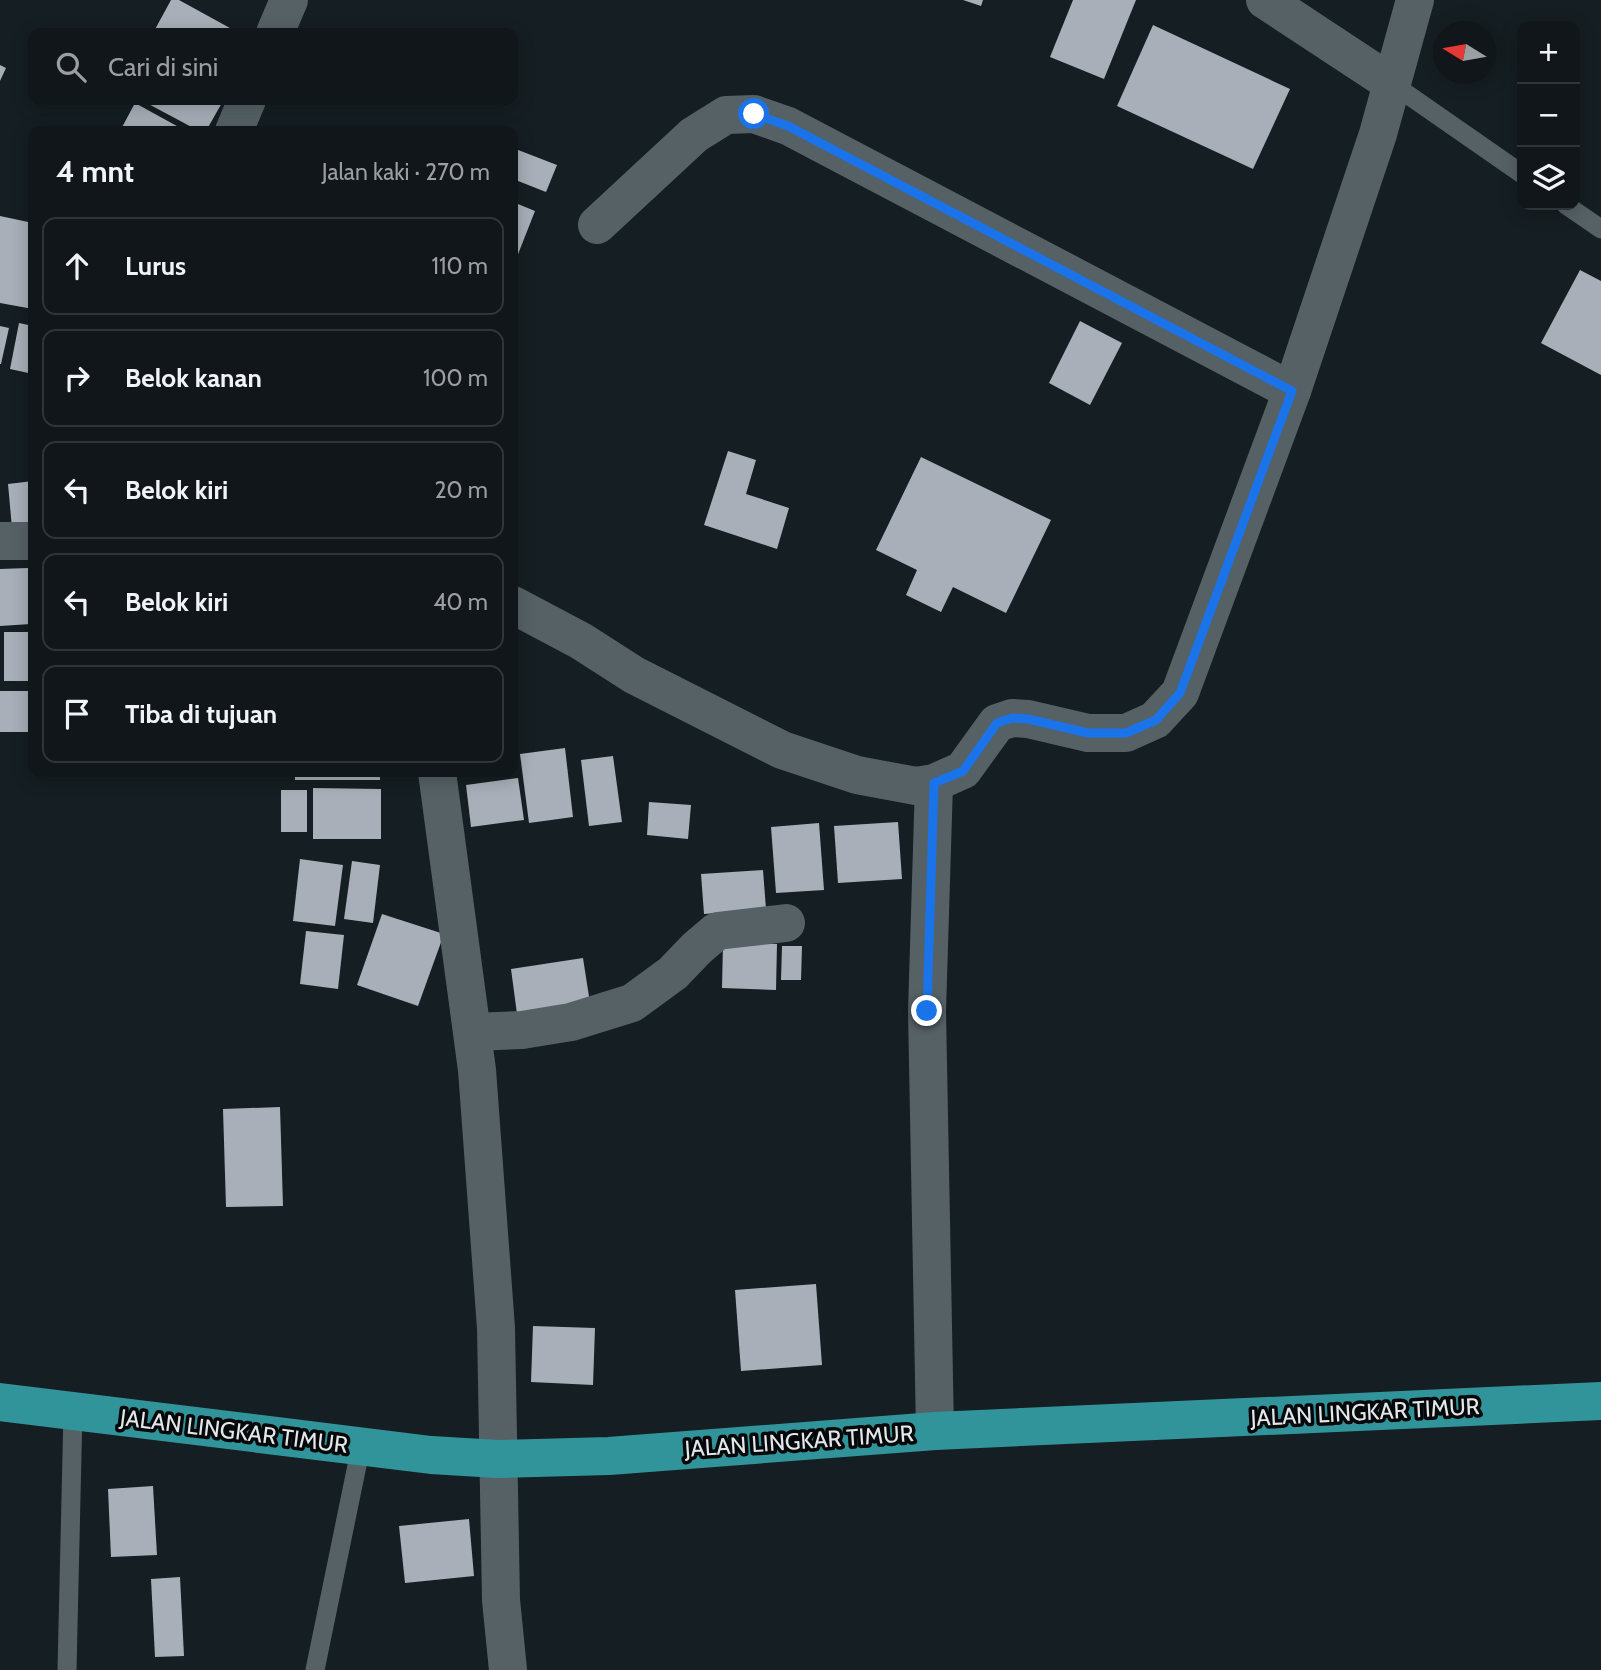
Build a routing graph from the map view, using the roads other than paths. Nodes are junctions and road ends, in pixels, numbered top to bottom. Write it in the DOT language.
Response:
graph roads {
  1 [pos="289,0"];
  2 [pos="1265,0"];
  3 [pos="1415,0"];
  4 [pos="277,28"];
  5 [pos="1391,83"];
  6 [pos="245,105"];
  7 [pos="236,126"];
  8 [pos="1517,171"];
  9 [pos="1573,210"];
  10 [pos="597,225"];
  11 [pos="1601,229"];
  12 [pos="1292,391"];
  13 [pos="0,541"];
  14 [pos="28,541"];
  15 [pos="518,608"];
  16 [pos="437,777"];
  17 [pos="934,783"];
  18 [pos="786,923"];
  19 [pos="472,1032"];
  20 [pos="1601,1401"];
  21 [pos="0,1402"];
  22 [pos="73,1411"];
  23 [pos="936,1431"];
  24 [pos="361,1446"];
  25 [pos="498,1459"];
  26 [pos="67,1670"];
  27 [pos="315,1670"];
  28 [pos="508,1670"];
  1 -- 4 [label="street"];
  2 -- 5 [label="street"];
  3 -- 5 [label="street"];
  5 -- 8 [label="lane"];
  5 -- 12 [label="street"];
  6 -- 7 [label="street"];
  9 -- 11 [label="lane"];
  10 -- 12 [label="street"];
  12 -- 17 [label="street"];
  13 -- 14 [label="street"];
  15 -- 17 [label="street"];
  16 -- 19 [label="street"];
  17 -- 23 [label="street"];
  18 -- 19 [label="street"];
  19 -- 25 [label="street"];
  20 -- 23 [label="highway, JALAN LINGKAR TIMUR"];
  21 -- 22 [label="highway, JALAN LINGKAR TIMUR"];
  22 -- 24 [label="highway, JALAN LINGKAR TIMUR"];
  22 -- 26 [label="lane"];
  23 -- 25 [label="highway, JALAN LINGKAR TIMUR"];
  24 -- 25 [label="highway, JALAN LINGKAR TIMUR"];
  24 -- 27 [label="lane"];
  25 -- 28 [label="street"];
}
